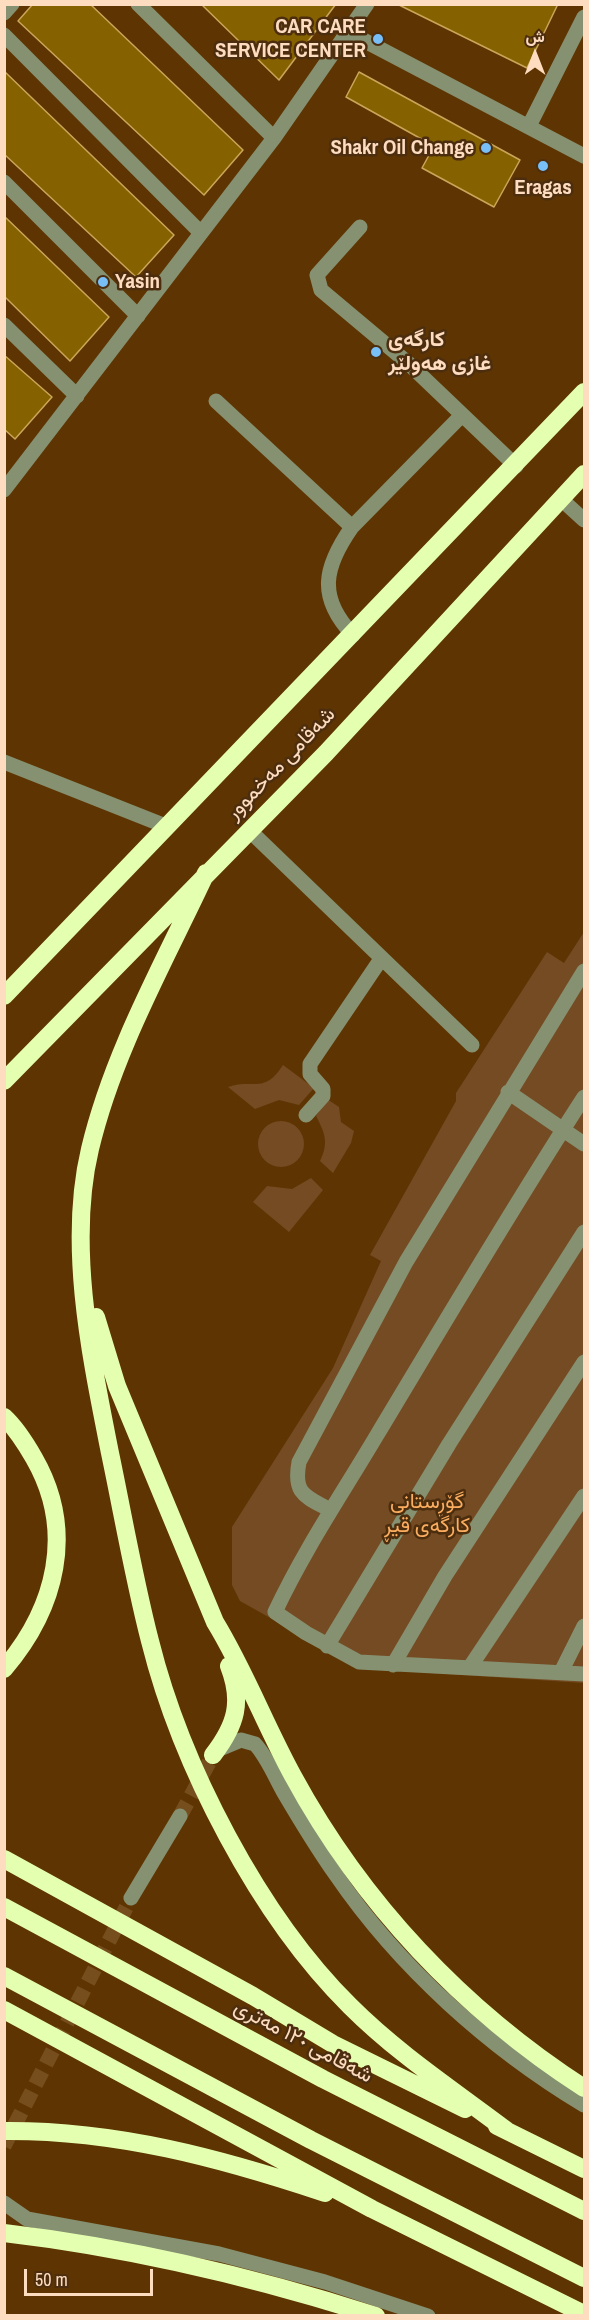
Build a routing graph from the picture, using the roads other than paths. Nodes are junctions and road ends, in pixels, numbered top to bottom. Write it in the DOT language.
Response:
graph roads {
  1 [pos="12,4"];
  2 [pos="138,4"];
  3 [pos="367,4"];
  4 [pos="4,13"];
  5 [pos="585,17"];
  6 [pos="348,32"];
  7 [pos="4,35"];
  8 [pos="529,126"];
  9 [pos="274,138"];
  10 [pos="585,156"];
  11 [pos="4,182"];
  12 [pos="360,227"];
  13 [pos="201,233"];
  14 [pos="138,316"];
  15 [pos="4,325"];
  16 [pos="585,392"];
  17 [pos="77,396"];
  18 [pos="216,401"];
  19 [pos="462,415"];
  20 [pos="516,466"];
  21 [pos="585,474"];
  22 [pos="6,484"];
  23 [pos="561,499"];
  24 [pos="585,520"];
  25 [pos="352,527"];
  26 [pos="354,635"];
  27 [pos="4,762"];
  28 [pos="168,828"];
  29 [pos="249,830"];
  30 [pos="206,873"];
  31 [pos="381,959"];
  32 [pos="585,971"];
  33 [pos="4,996"];
  34 [pos="472,1045"];
  35 [pos="4,1081"];
  36 [pos="508,1092"];
  37 [pos="585,1097"];
  38 [pos="306,1114"];
  39 [pos="564,1130"];
  40 [pos="585,1144"];
  41 [pos="585,1232"];
  42 [pos="83,1263"];
  43 [pos="585,1362"];
  44 [pos="4,1417"];
  45 [pos="585,1496"];
  46 [pos="330,1510"];
  47 [pos="215,1622"];
  48 [pos="585,1626"];
  49 [pos="327,1646"];
  50 [pos="393,1665"];
  51 [pos="470,1667"];
  52 [pos="4,1669"];
  53 [pos="561,1672"];
  54 [pos="585,1674"];
  55 [pos="215,1753"];
  56 [pos="180,1816"];
  57 [pos="4,1859"];
  58 [pos="131,1898"];
  59 [pos="4,1907"];
  60 [pos="4,1976"];
  61 [pos="4,2010"];
  62 [pos="585,2088"];
  63 [pos="585,2105"];
  64 [pos="506,2130"];
  65 [pos="4,2131"];
  66 [pos="585,2169"];
  67 [pos="4,2203"];
  68 [pos="372,2209"];
  69 [pos="585,2211"];
  70 [pos="4,2233"];
  71 [pos="585,2278"];
  72 [pos="585,2314"];
  73 [pos="376,2316"];
  74 [pos="428,2316"];
  1 -- 4 [label="street"];
  2 -- 9 [label="street"];
  3 -- 6 [label="street"];
  5 -- 8 [label="street"];
  6 -- 8 [label="street"];
  6 -- 9 [label="street"];
  7 -- 13 [label="street"];
  8 -- 10 [label="street"];
  9 -- 13 [label="street"];
  11 -- 14 [label="street"];
  12 -- 19 [label="street"];
  13 -- 14 [label="street"];
  14 -- 17 [label="street"];
  15 -- 17 [label="street"];
  16 -- 20 [label="highway, شەقامی مەخموور"];
  17 -- 22 [label="street"];
  18 -- 25 [label="street"];
  19 -- 20 [label="street"];
  19 -- 25 [label="street"];
  20 -- 26 [label="highway, شەقامی مەخموور"];
  21 -- 23 [label="highway, شەقامی مەخموور"];
  23 -- 24 [label="street"];
  23 -- 29 [label="highway, شەقامی مەخموور"];
  25 -- 26 [label="street"];
  26 -- 28 [label="highway, شەقامی مەخموور"];
  27 -- 28 [label="street"];
  28 -- 33 [label="highway, شەقامی مەخموور"];
  29 -- 30 [label="highway, شەقامی مەخموور"];
  29 -- 31 [label="street"];
  30 -- 35 [label="highway, شەقامی مەخموور"];
  30 -- 42 [label="highway"];
  31 -- 34 [label="street"];
  31 -- 38 [label="street"];
  32 -- 36 [label="street"];
  36 -- 39 [label="street"];
  36 -- 46 [label="street"];
  37 -- 39 [label="street"];
  39 -- 40 [label="street"];
  39 -- 46 [label="street"];
  41 -- 49 [label="street"];
  42 -- 47 [label="highway"];
  42 -- 64 [label="highway"];
  43 -- 50 [label="street"];
  44 -- 52 [label="highway"];
  45 -- 51 [label="street"];
  46 -- 49 [label="street"];
  47 -- 55 [label="highway"];
  47 -- 62 [label="highway"];
  48 -- 53 [label="street"];
  49 -- 50 [label="street"];
  50 -- 51 [label="street"];
  51 -- 53 [label="street"];
  53 -- 54 [label="street"];
  55 -- 63 [label="street"];
  56 -- 58 [label="street"];
  57 -- 64 [label="highway"];
  59 -- 69 [label="highway, شەقامی ١٢٠ مەتری"];
  60 -- 71 [label="highway"];
  61 -- 68 [label="highway"];
  64 -- 66 [label="highway"];
  65 -- 68 [label="highway"];
  67 -- 74 [label="street"];
  68 -- 72 [label="highway"];
  70 -- 73 [label="highway"];
}
